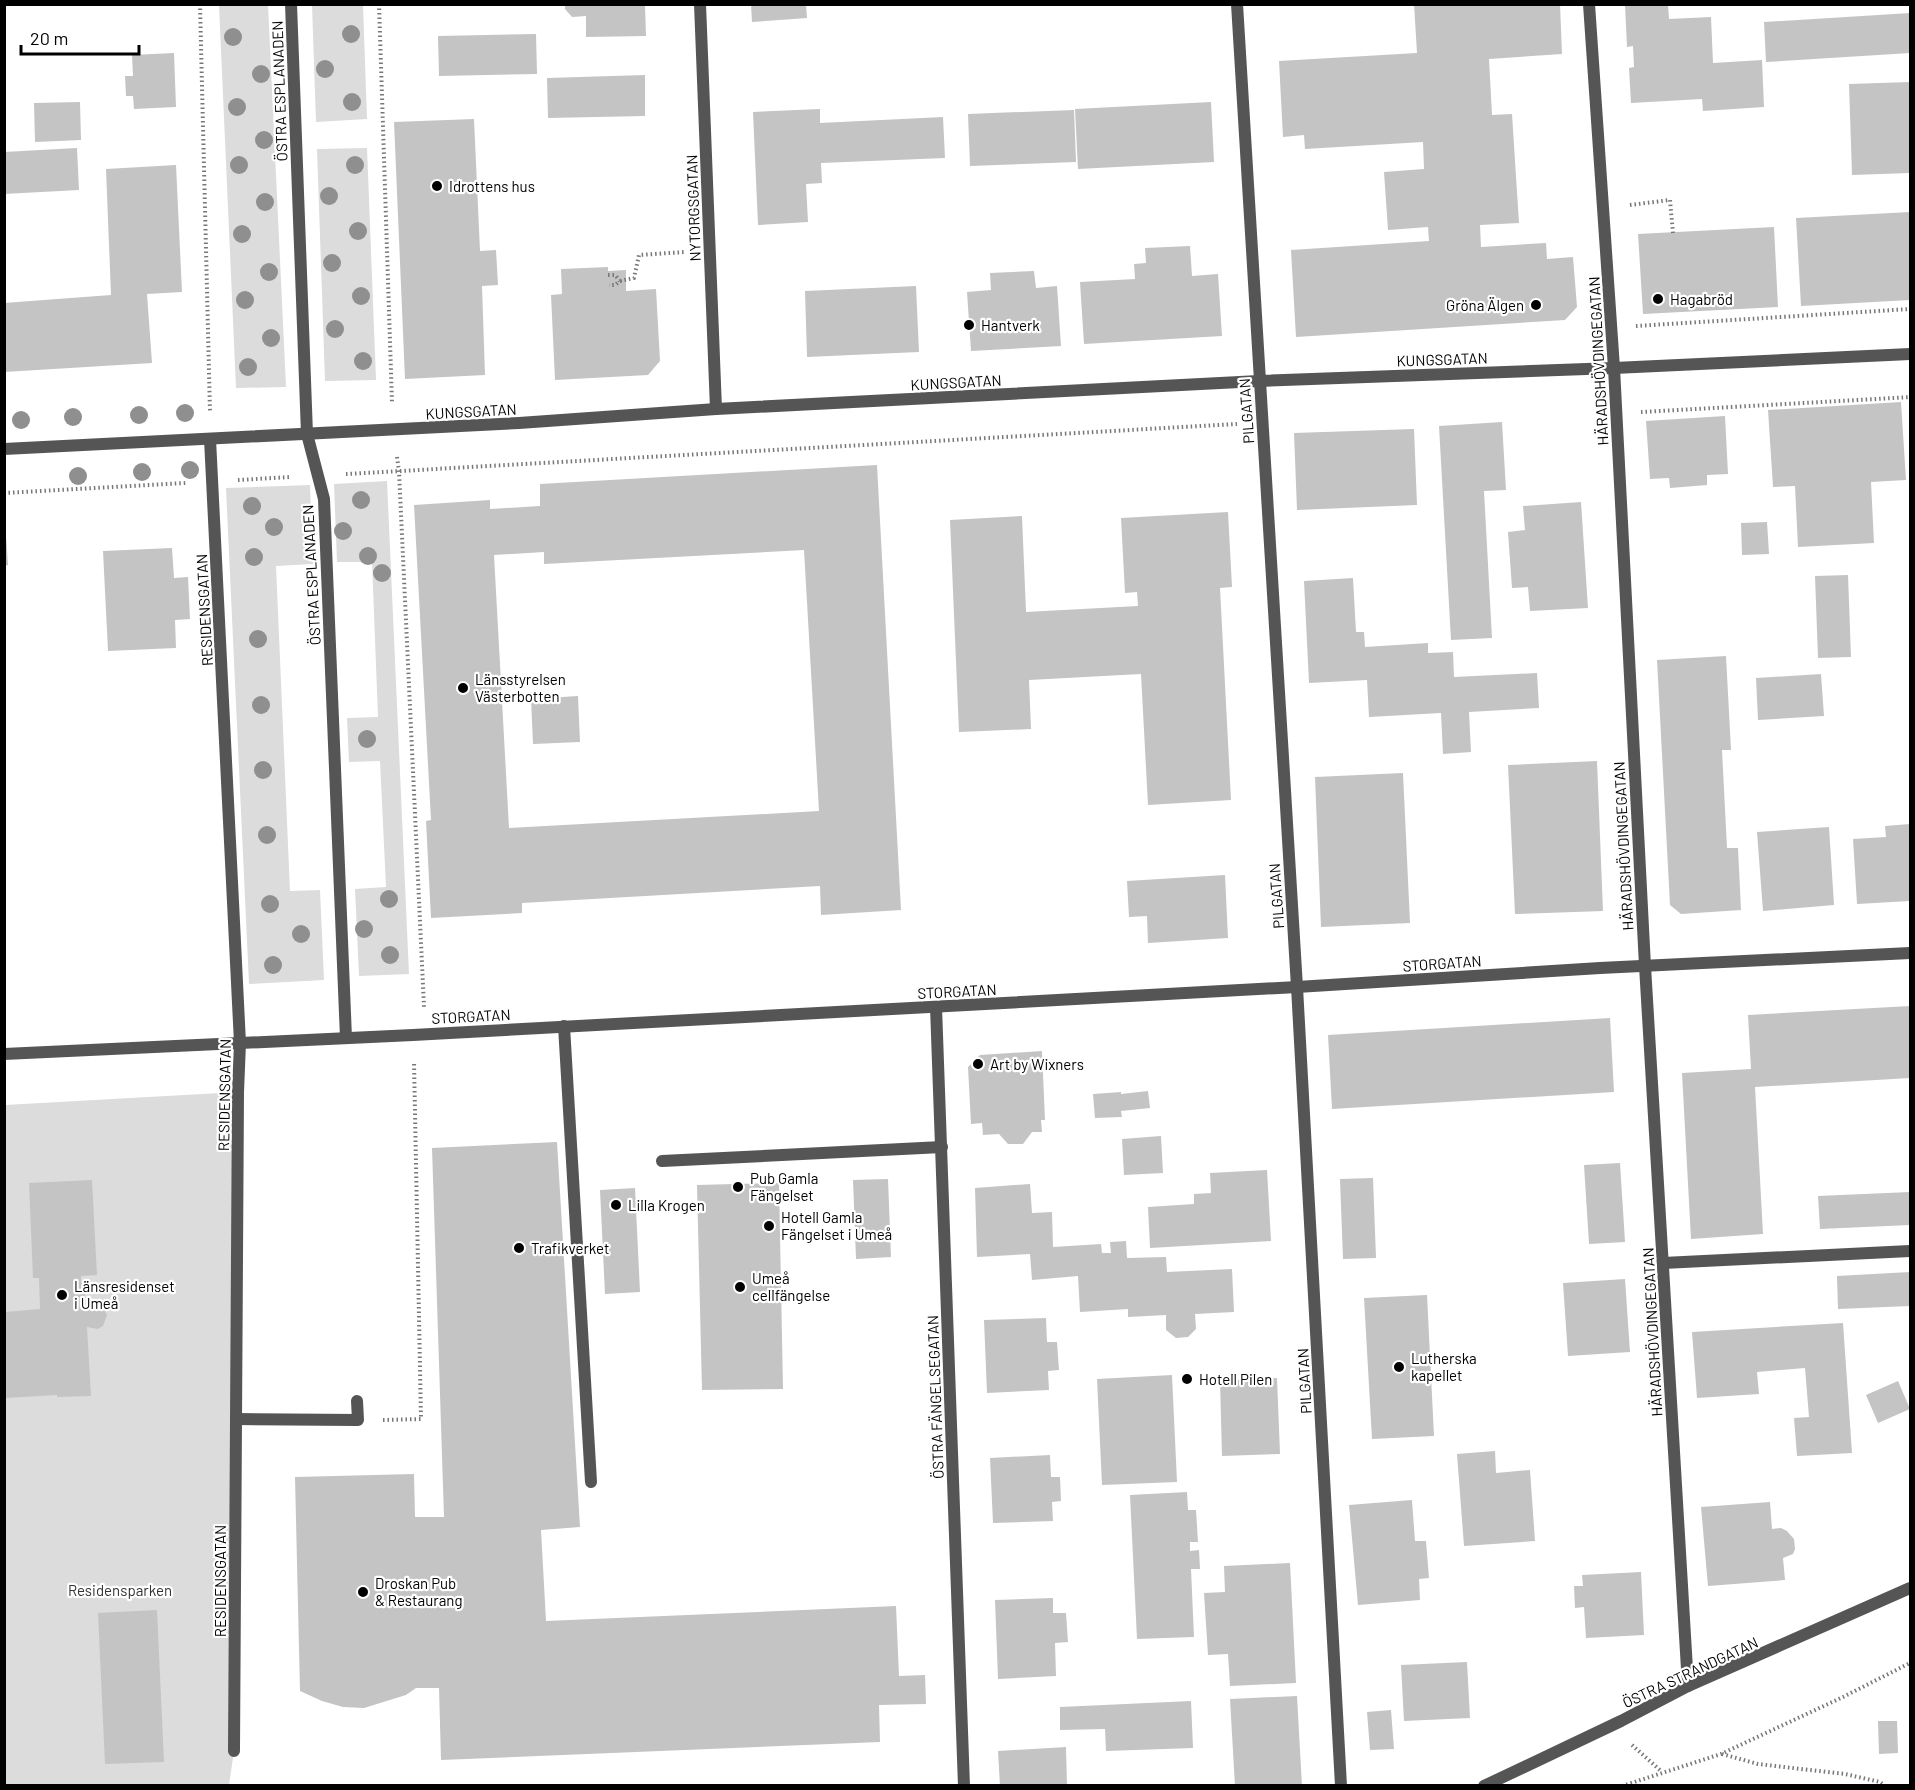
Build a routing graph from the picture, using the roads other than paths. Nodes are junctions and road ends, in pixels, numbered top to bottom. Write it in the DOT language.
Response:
graph roads {
  1 [pos="291,4"];
  2 [pos="700,4"];
  3 [pos="1237,4"];
  4 [pos="1589,4"];
  5 [pos="1911,354"];
  6 [pos="1614,368"];
  7 [pos="1259,381"];
  8 [pos="716,410"];
  9 [pos="306,434"];
  10 [pos="210,439"];
  11 [pos="4,449"];
  12 [pos="1911,953"];
  13 [pos="1645,966"];
  14 [pos="1297,987"];
  15 [pos="936,1007"];
  16 [pos="564,1026"];
  17 [pos="346,1038"];
  18 [pos="240,1043"];
  19 [pos="4,1054"];
  20 [pos="942,1147"];
  21 [pos="662,1161"];
  22 [pos="1911,1251"];
  23 [pos="1663,1263"];
  24 [pos="357,1401"];
  25 [pos="236,1419"];
  26 [pos="591,1482"];
  27 [pos="1911,1588"];
  28 [pos="1688,1686"];
  29 [pos="234,1751"];
  30 [pos="964,1785"];
  31 [pos="1341,1785"];
  32 [pos="1484,1785"];
  1 -- 9 [label="street, ÖSTRA ESPLANADEN"];
  2 -- 8 [label="street, NYTORGSGATAN"];
  3 -- 7 [label="street, PILGATAN"];
  4 -- 6 [label="street, HÄRADSHÖVDINGEGATAN"];
  5 -- 6 [label="street, KUNGSGATAN"];
  6 -- 7 [label="street, KUNGSGATAN"];
  6 -- 13 [label="street, HÄRADSHÖVDINGEGATAN"];
  7 -- 8 [label="street, KUNGSGATAN"];
  7 -- 14 [label="street, PILGATAN"];
  8 -- 9 [label="street, KUNGSGATAN"];
  9 -- 10 [label="street, KUNGSGATAN"];
  9 -- 17 [label="street, ÖSTRA ESPLANADEN"];
  10 -- 11 [label="street, KUNGSGATAN"];
  10 -- 18 [label="street, RESIDENSGATAN"];
  12 -- 13 [label="street, STORGATAN"];
  13 -- 14 [label="street, STORGATAN"];
  13 -- 23 [label="street, HÄRADSHÖVDINGEGATAN"];
  14 -- 15 [label="street, STORGATAN"];
  14 -- 31 [label="street, PILGATAN"];
  15 -- 16 [label="street, STORGATAN"];
  15 -- 20 [label="street, ÖSTRA FÄNGELSEGATAN"];
  16 -- 17 [label="street, STORGATAN"];
  16 -- 26 [label="street"];
  17 -- 18 [label="street, STORGATAN"];
  18 -- 19 [label="street, STORGATAN"];
  18 -- 25 [label="street, RESIDENSGATAN"];
  20 -- 21 [label="street"];
  20 -- 30 [label="street, ÖSTRA FÄNGELSEGATAN"];
  22 -- 23 [label="street"];
  23 -- 28 [label="street, HÄRADSHÖVDINGEGATAN"];
  24 -- 25 [label="street"];
  25 -- 29 [label="street, RESIDENSGATAN"];
  27 -- 28 [label="street, ÖSTRA STRANDGATAN"];
  28 -- 32 [label="street, ÖSTRA STRANDGATAN"];
}
